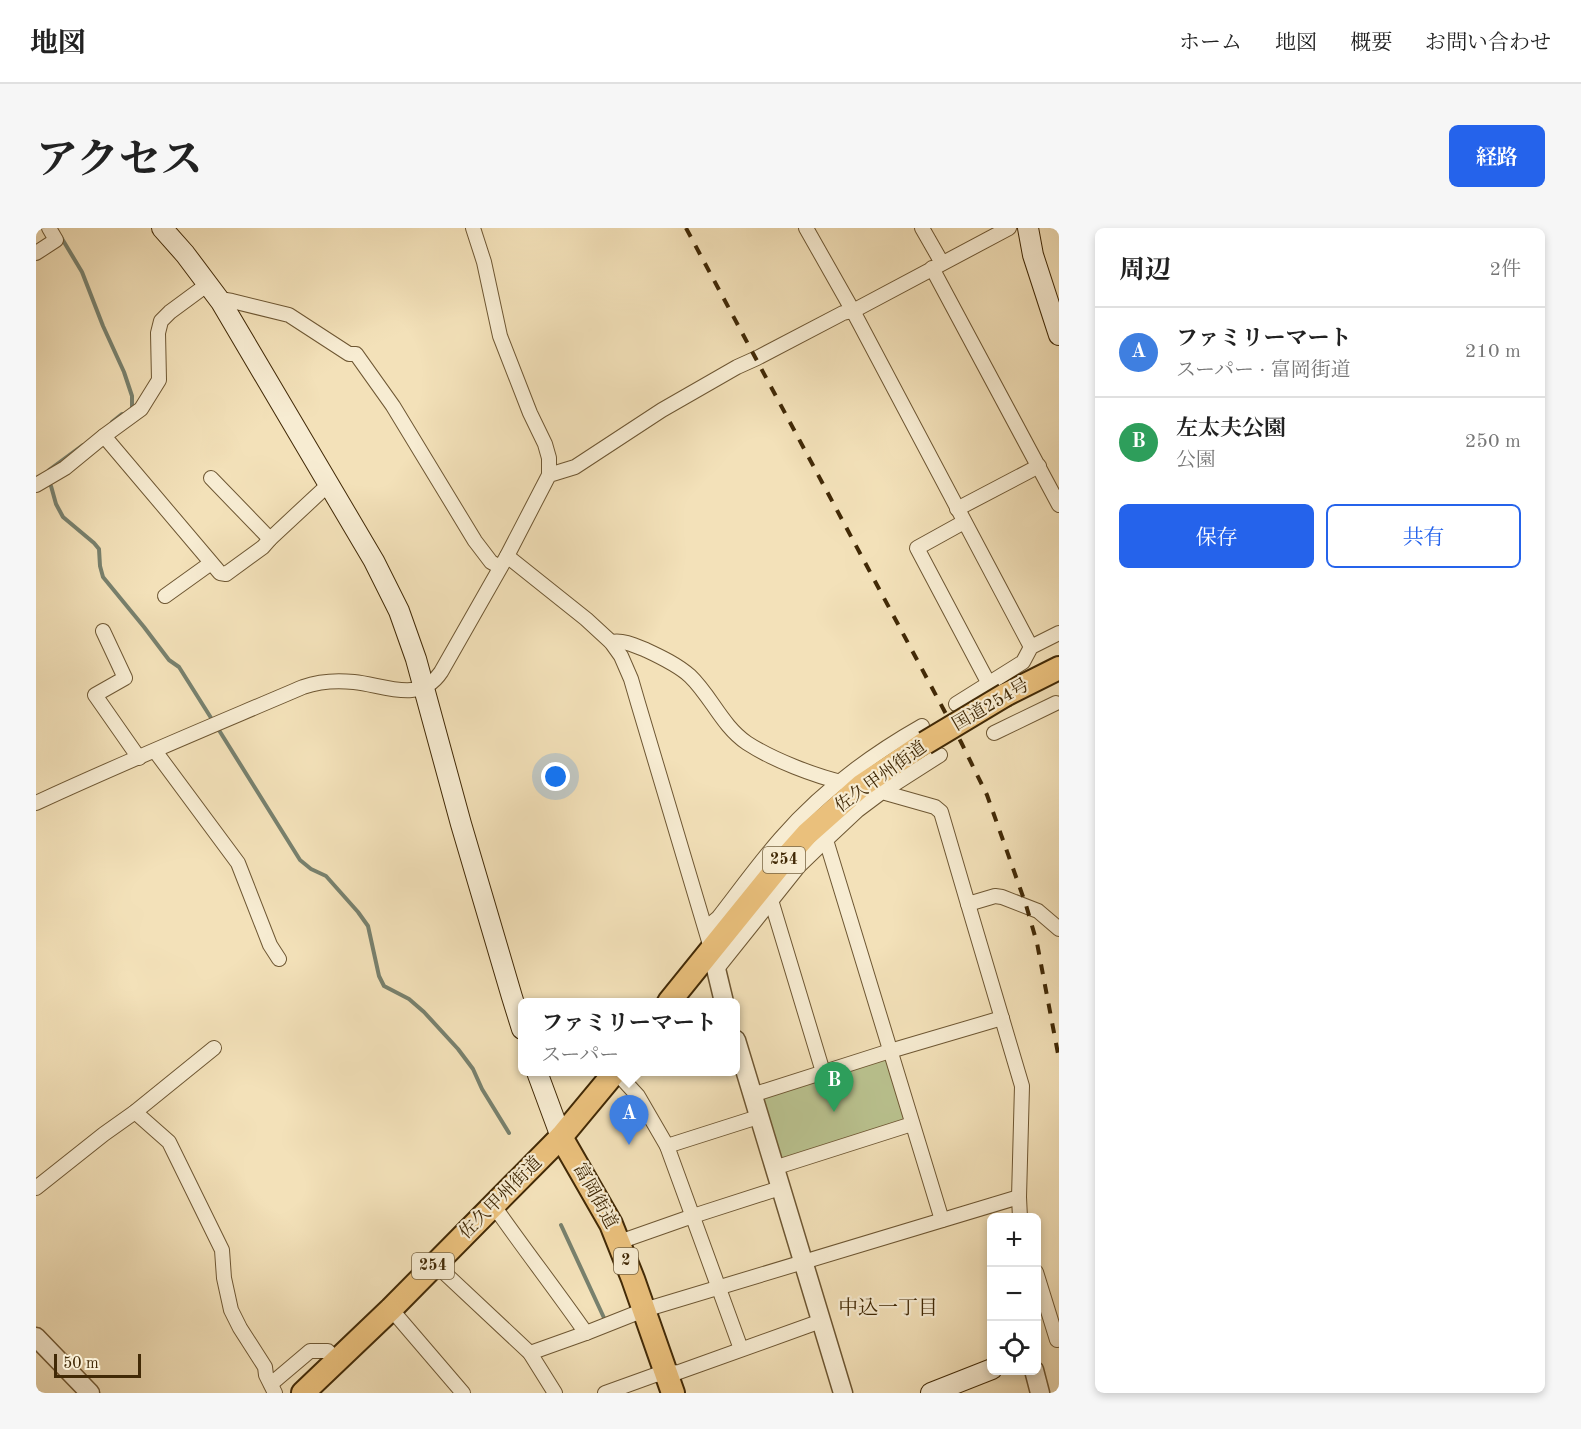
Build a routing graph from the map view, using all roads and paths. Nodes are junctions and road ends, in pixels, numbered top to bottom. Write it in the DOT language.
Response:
graph roads {
  1 [pos="49,228"];
  2 [pos="162,228"];
  3 [pos="472,228"];
  4 [pos="806,228"];
  5 [pos="922,228"];
  6 [pos="1010,228"];
  7 [pos="1030,228"];
  8 [pos="36,254"];
  9 [pos="937,266"];
  10 [pos="208,284"];
  11 [pos="1059,293"];
  12 [pos="221,302"];
  13 [pos="853,311"];
  14 [pos="1059,335"];
  15 [pos="104,436"];
  16 [pos="1039,466"];
  17 [pos="549,475"];
  18 [pos="211,478"];
  19 [pos="329,484"];
  20 [pos="36,485"];
  21 [pos="1059,505"];
  22 [pos="957,509"];
  23 [pos="964,522"];
  24 [pos="270,539"];
  25 [pos="503,561"];
  26 [pos="211,563"];
  27 [pos="165,596"];
  28 [pos="103,632"];
  29 [pos="1059,633"];
  30 [pos="611,642"];
  31 [pos="1031,647"];
  32 [pos="1059,657"];
  33 [pos="1059,668"];
  34 [pos="424,687"];
  35 [pos="1057,692"];
  36 [pos="1004,693"];
  37 [pos="956,704"];
  38 [pos="994,733"];
  39 [pos="929,742"];
  40 [pos="155,751"];
  41 [pos="139,758"];
  42 [pos="843,783"];
  43 [pos="879,792"];
  44 [pos="36,803"];
  45 [pos="826,840"];
  46 [pos="771,900"];
  47 [pos="968,904"];
  48 [pos="1059,929"];
  49 [pos="711,949"];
  50 [pos="279,959"];
  51 [pos="672,998"];
  52 [pos="723,998"];
  53 [pos="518,1016"];
  54 [pos="1002,1018"];
  55 [pos="214,1048"];
  56 [pos="890,1051"];
  57 [pos="740,1056"];
  58 [pos="823,1072"];
  59 [pos="539,1076"];
  60 [pos="611,1076"];
  61 [pos="620,1076"];
  62 [pos="752,1095"];
  63 [pos="135,1112"];
  64 [pos="758,1117"];
  65 [pos="912,1124"];
  66 [pos="561,1137"];
  67 [pos="667,1146"];
  68 [pos="774,1168"];
  69 [pos="36,1188"];
  70 [pos="780,1188"];
  71 [pos="1019,1197"];
  72 [pos="494,1206"];
  73 [pos="1020,1213"];
  74 [pos="693,1216"];
  75 [pos="942,1220"];
  76 [pos="619,1242"];
  77 [pos="804,1262"];
  78 [pos="435,1264"];
  79 [pos="718,1287"];
  80 [pos="1041,1288"];
  81 [pos="391,1309"];
  82 [pos="644,1310"];
  83 [pos="822,1321"];
  84 [pos="586,1333"];
  85 [pos="36,1337"];
  86 [pos="1057,1340"];
  87 [pos="741,1349"];
  88 [pos="530,1353"];
  89 [pos="336,1361"];
  90 [pos="987,1371"];
  91 [pos="1035,1375"];
  92 [pos="670,1383"];
  93 [pos="273,1389"];
  94 [pos="90,1393"];
  95 [pos="303,1393"];
  96 [pos="463,1393"];
  97 [pos="555,1393"];
  98 [pos="605,1393"];
  99 [pos="843,1393"];
  100 [pos="931,1393"];
  101 [pos="1040,1393"];
  1 -- 8 [label="street"];
  2 -- 10 [label="main road"];
  3 -- 17 [label="street"];
  4 -- 13 [label="street"];
  5 -- 9 [label="street"];
  6 -- 9 [label="street"];
  7 -- 11 [label="main road"];
  7 -- 14 [label="main road"];
  9 -- 13 [label="street"];
  9 -- 16 [label="street"];
  10 -- 12 [label="main road"];
  10 -- 15 [label="street"];
  12 -- 19 [label="main road"];
  12 -- 25 [label="street"];
  13 -- 17 [label="street"];
  13 -- 22 [label="street"];
  15 -- 20 [label="street"];
  15 -- 26 [label="street"];
  16 -- 21 [label="street"];
  16 -- 22 [label="street"];
  17 -- 25 [label="street"];
  18 -- 24 [label="street"];
  19 -- 24 [label="street"];
  19 -- 34 [label="main road"];
  22 -- 23 [label="street"];
  23 -- 31 [label="street"];
  23 -- 36 [label="street"];
  24 -- 26 [label="street"];
  25 -- 30 [label="street"];
  25 -- 34 [label="street"];
  26 -- 27 [label="street"];
  28 -- 41 [label="street"];
  29 -- 31 [label="street"];
  30 -- 42 [label="street"];
  30 -- 49 [label="street"];
  31 -- 36 [label="street"];
  32 -- 36 [label="main road"];
  33 -- 36 [label="main road, 国道254号 / 254"];
  34 -- 40 [label="street"];
  34 -- 53 [label="main road"];
  35 -- 36 [label="main road, 佐久甲州街道 / 254"];
  35 -- 38 [label="street"];
  36 -- 37 [label="street"];
  36 -- 39 [label="main road, 佐久甲州街道 / 254, bridge"];
  39 -- 42 [label="street"];
  39 -- 43 [label="street"];
  39 -- 49 [label="main road, 佐久甲州街道 / 254"];
  40 -- 41 [label="street"];
  40 -- 50 [label="street"];
  41 -- 44 [label="street"];
  42 -- 49 [label="street"];
  43 -- 45 [label="street"];
  43 -- 47 [label="street"];
  45 -- 46 [label="street"];
  45 -- 56 [label="street"];
  46 -- 49 [label="street"];
  46 -- 58 [label="street"];
  47 -- 48 [label="street"];
  47 -- 54 [label="street"];
  49 -- 51 [label="main road, 佐久甲州街道 / 254"];
  49 -- 52 [label="street"];
  54 -- 56 [label="street"];
  54 -- 71 [label="street"];
  55 -- 63 [label="street"];
  56 -- 58 [label="street"];
  56 -- 65 [label="street"];
  57 -- 62 [label="street"];
  58 -- 62 [label="street"];
  59 -- 66 [label="main road"];
  60 -- 66 [label="main road, 佐久甲州街道 / 254"];
  61 -- 67 [label="street"];
  62 -- 64 [label="street"];
  63 -- 69 [label="street"];
  63 -- 93 [label="street"];
  64 -- 67 [label="street"];
  64 -- 68 [label="street"];
  65 -- 68 [label="street"];
  65 -- 75 [label="street"];
  66 -- 72 [label="main road, 佐久甲州街道 / 254"];
  66 -- 76 [label="main road, 富岡街道 / 2"];
  67 -- 74 [label="street"];
  68 -- 70 [label="street"];
  70 -- 74 [label="street"];
  70 -- 77 [label="street"];
  71 -- 73 [label="street"];
  71 -- 75 [label="street"];
  72 -- 78 [label="main road, 佐久甲州街道 / 254"];
  72 -- 84 [label="street"];
  74 -- 76 [label="street"];
  74 -- 79 [label="street"];
  75 -- 77 [label="street"];
  76 -- 82 [label="main road, 富岡街道 / 2"];
  77 -- 79 [label="street"];
  77 -- 83 [label="street"];
  78 -- 81 [label="main road, 佐久甲州街道 / 254"];
  78 -- 88 [label="street"];
  79 -- 82 [label="street"];
  79 -- 87 [label="street"];
  80 -- 86 [label="street"];
  81 -- 89 [label="main road, 佐久甲州街道 / 254"];
  81 -- 96 [label="street"];
  82 -- 84 [label="street"];
  82 -- 92 [label="main road, 富岡街道 / 2"];
  83 -- 87 [label="street"];
  83 -- 99 [label="street"];
  84 -- 88 [label="street"];
  85 -- 94 [label="street"];
  87 -- 92 [label="street"];
  88 -- 97 [label="street"];
  89 -- 93 [label="street"];
  89 -- 95 [label="main road, 佐久甲州街道 / 254"];
  90 -- 100 [label="main road"];
  91 -- 101 [label="street"];
  92 -- 98 [label="street"];
}
